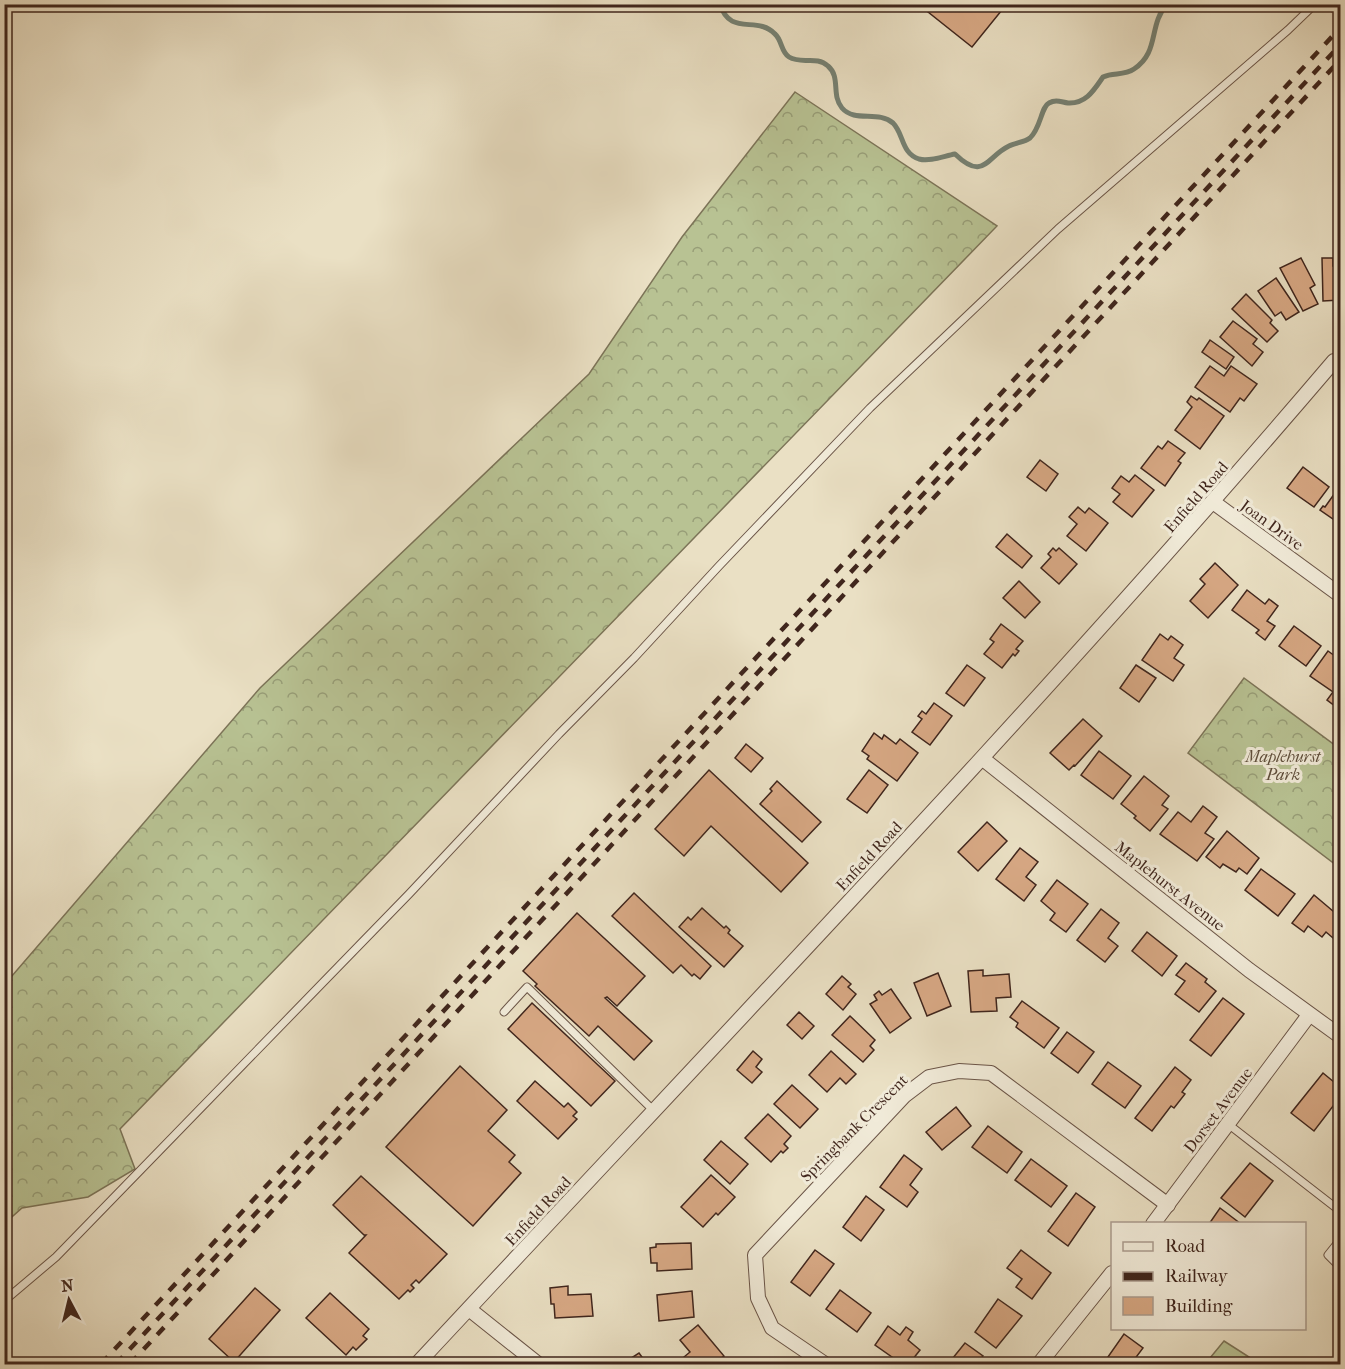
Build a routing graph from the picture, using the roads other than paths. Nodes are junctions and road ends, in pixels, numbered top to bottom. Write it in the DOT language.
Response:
graph roads {
  1 [pos="1315,4"];
  2 [pos="1334,361"];
  3 [pos="1214,502"];
  4 [pos="1341,596"];
  5 [pos="983,759"];
  6 [pos="504,1012"];
  7 [pos="1309,1015"];
  8 [pos="1341,1036"];
  9 [pos="654,1111"];
  10 [pos="1228,1124"];
  11 [pos="1168,1205"];
  12 [pos="1341,1210"];
  13 [pos="1155,1222"];
  14 [pos="1341,1240"];
  15 [pos="1341,1268"];
  16 [pos="1111,1275"];
  17 [pos="4,1301"];
  18 [pos="469,1309"];
  19 [pos="417,1365"];
  20 [pos="538,1365"];
  21 [pos="825,1365"];
  22 [pos="1039,1365"];
  1 -- 17 [label="lane"];
  2 -- 3 [label="street, Enfield Road"];
  3 -- 4 [label="street, Joan Drive"];
  3 -- 5 [label="street, Enfield Road"];
  5 -- 7 [label="street, Maplehurst Avenue"];
  5 -- 9 [label="street, Enfield Road"];
  6 -- 9 [label="lane"];
  7 -- 8 [label="street, Maplehurst Avenue"];
  7 -- 10 [label="street, Dorset Avenue"];
  9 -- 18 [label="street, Enfield Road"];
  10 -- 11 [label="street, Dorset Avenue"];
  10 -- 12 [label="lane"];
  11 -- 13 [label="street, Dorset Avenue"];
  11 -- 21 [label="street, Springbank Crescent"];
  14 -- 15 [label="lane"];
  16 -- 22 [label="street"];
  18 -- 19 [label="street, Enfield Road"];
  18 -- 20 [label="street"];
}
